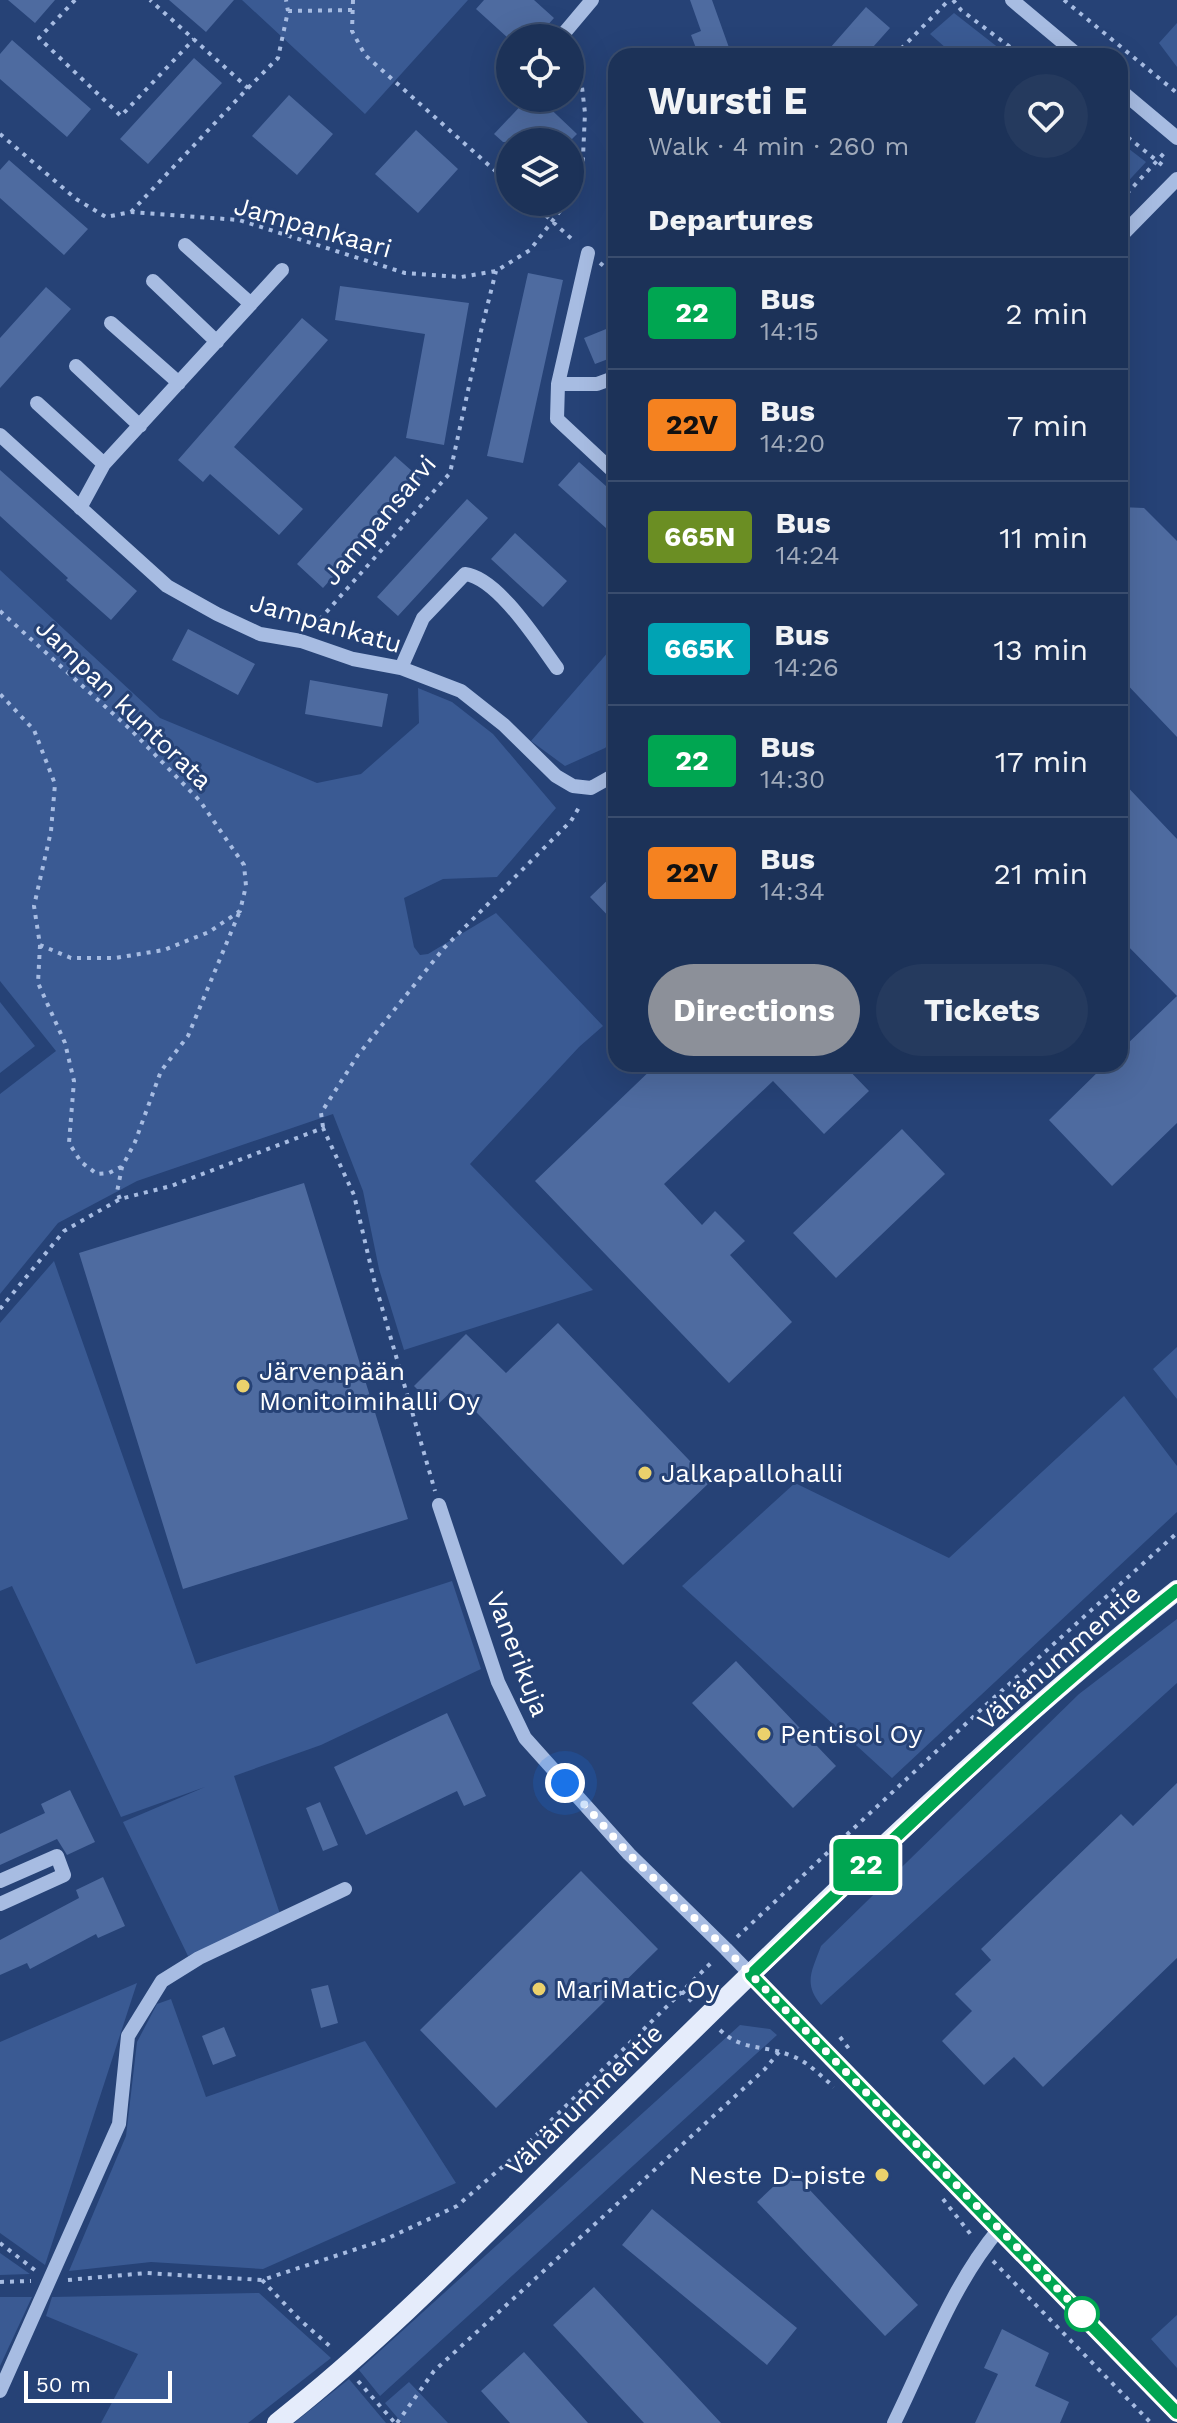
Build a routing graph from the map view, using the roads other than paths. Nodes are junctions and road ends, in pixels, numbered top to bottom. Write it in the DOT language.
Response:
graph roads {
  1 [pos="592,0"];
  2 [pos="1012,0"];
  3 [pos="571,24"];
  4 [pos="1069,48"];
  5 [pos="1128,98"];
  6 [pos="1172,144"];
  7 [pos="1172,174"];
  8 [pos="1128,227"];
  9 [pos="185,245"];
  10 [pos="588,253"];
  11 [pos="282,270"];
  12 [pos="153,281"];
  13 [pos="251,304"];
  14 [pos="111,323"];
  15 [pos="217,342"];
  16 [pos="76,366"];
  17 [pos="608,380"];
  18 [pos="179,383"];
  19 [pos="558,384"];
  20 [pos="37,403"];
  21 [pos="140,426"];
  22 [pos="0,435"];
  23 [pos="104,464"];
  24 [pos="608,467"];
  25 [pos="80,508"];
  26 [pos="401,668"];
  27 [pos="557,668"];
  28 [pos="608,778"];
  29 [pos="439,1505"];
  30 [pos="1177,1590"];
  31 [pos="0,1881"];
  32 [pos="345,1889"];
  33 [pos="0,1904"];
  34 [pos="751,1975"];
  35 [pos="999,2229"];
  36 [pos="0,2391"];
  37 [pos="1177,2413"];
  38 [pos="277,2423"];
  39 [pos="894,2423"];
  1 -- 3 [label="street"];
  2 -- 4 [label="street"];
  5 -- 6 [label="street"];
  7 -- 8 [label="street"];
  9 -- 13 [label="street"];
  10 -- 19 [label="street"];
  11 -- 13 [label="street"];
  12 -- 15 [label="street"];
  13 -- 15 [label="street"];
  14 -- 18 [label="street"];
  15 -- 18 [label="street"];
  16 -- 21 [label="street"];
  17 -- 19 [label="street"];
  18 -- 21 [label="street"];
  19 -- 24 [label="street"];
  20 -- 23 [label="street"];
  21 -- 23 [label="street"];
  22 -- 25 [label="street, Jampankatu"];
  23 -- 25 [label="street"];
  25 -- 26 [label="street, Jampankatu"];
  26 -- 27 [label="street"];
  26 -- 28 [label="street, Jampankatu"];
  29 -- 34 [label="street, Vanerikuja"];
  30 -- 34 [label="main road, Vähänummentie"];
  31 -- 33 [label="street"];
  32 -- 36 [label="street"];
  34 -- 35 [label="street, Vanerikuja"];
  34 -- 38 [label="main road, Vähänummentie"];
  35 -- 37 [label="street, Vanerikuja"];
  35 -- 39 [label="street"];
}
